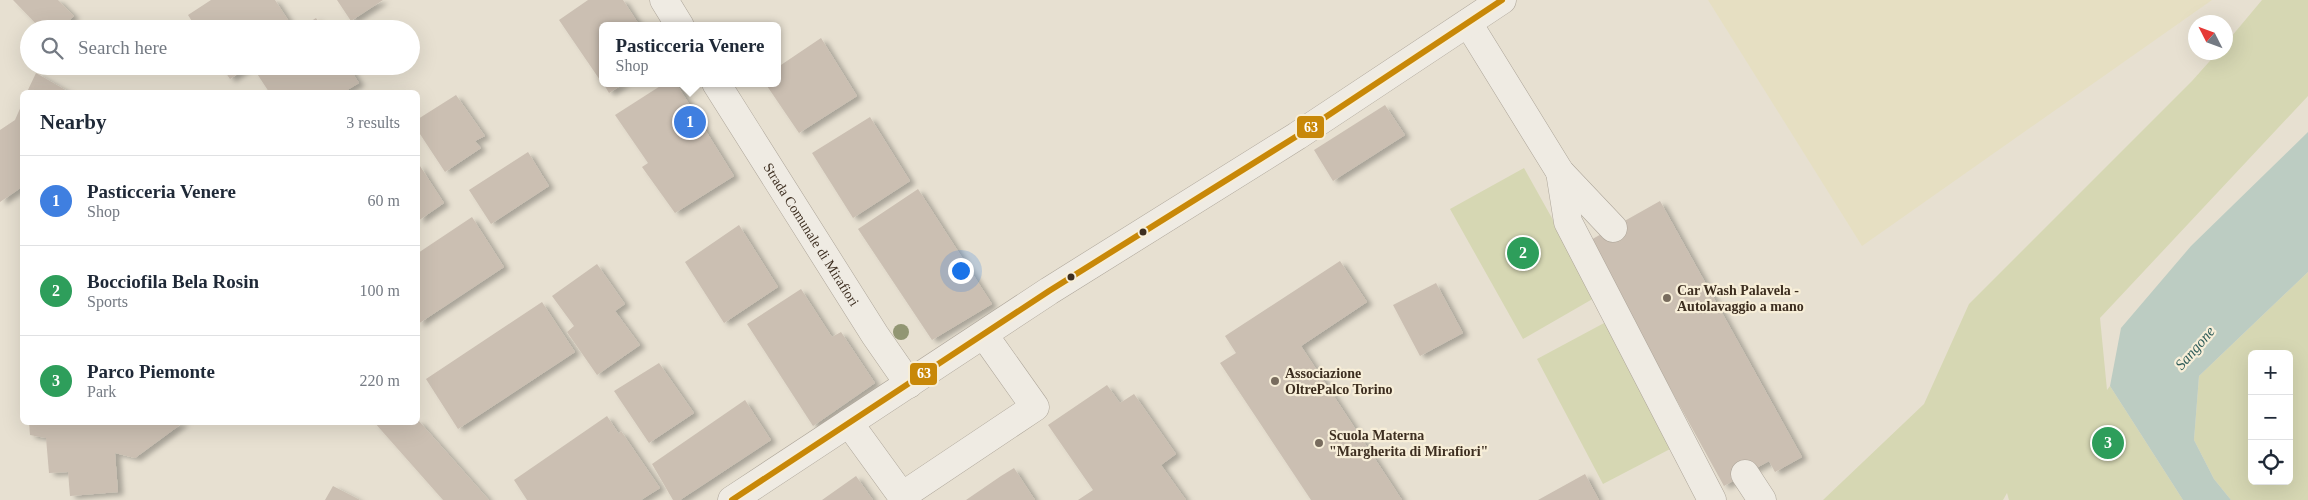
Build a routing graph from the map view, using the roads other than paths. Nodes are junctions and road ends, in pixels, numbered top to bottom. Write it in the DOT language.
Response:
graph roads {
  1 [pos="664,0"];
  2 [pos="1502,0"];
  3 [pos="678,22"];
  4 [pos="1468,23"];
  5 [pos="719,87"];
  6 [pos="1560,172"];
  7 [pos="1613,228"];
  8 [pos="984,335"];
  9 [pos="910,384"];
  10 [pos="849,423"];
  11 [pos="1745,474"];
  12 [pos="904,498"];
  13 [pos="732,500"];
  14 [pos="1712,500"];
  15 [pos="1762,500"];
  1 -- 3 [label="street"];
  2 -- 4 [label="street"];
  4 -- 6 [label="street"];
  4 -- 8 [label="street"];
  5 -- 9 [label="street, Strada Comunale di Mirafiori"];
  6 -- 7 [label="street"];
  6 -- 14 [label="street"];
  8 -- 9 [label="street"];
  8 -- 12 [label="street"];
  9 -- 10 [label="street"];
  10 -- 12 [label="street"];
  10 -- 13 [label="street"];
  11 -- 15 [label="street"];
}
